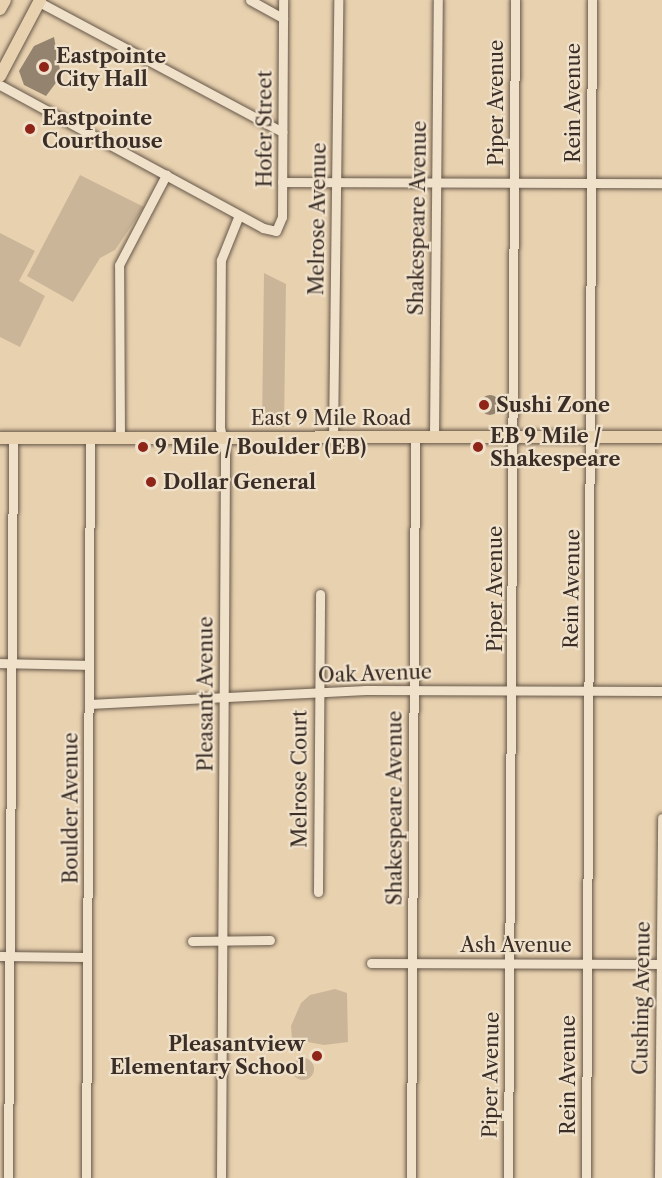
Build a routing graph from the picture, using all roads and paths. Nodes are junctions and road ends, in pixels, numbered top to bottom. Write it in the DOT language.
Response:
graph roads {
  1 [pos="5,0"];
  2 [pos="250,0"];
  3 [pos="283,0"];
  4 [pos="338,0"];
  5 [pos="438,0"];
  6 [pos="515,0"];
  7 [pos="592,0"];
  8 [pos="39,1"];
  9 [pos="0,9"];
  10 [pos="283,18"];
  11 [pos="0,76"];
  12 [pos="0,86"];
  13 [pos="282,132"];
  14 [pos="166,175"];
  15 [pos="282,182"];
  16 [pos="336,182"];
  17 [pos="514,182"];
  18 [pos="436,183"];
  19 [pos="591,183"];
  20 [pos="662,183"];
  21 [pos="239,215"];
  22 [pos="434,437"];
  23 [pos="514,437"];
  24 [pos="589,437"];
  25 [pos="662,437"];
  26 [pos="0,438"];
  27 [pos="90,438"];
  28 [pos="120,438"];
  29 [pos="222,438"];
  30 [pos="333,438"];
  31 [pos="415,438"];
  32 [pos="13,439"];
  33 [pos="320,594"];
  34 [pos="0,663"];
  35 [pos="11,664"];
  36 [pos="90,664"];
  37 [pos="414,690"];
  38 [pos="512,691"];
  39 [pos="589,691"];
  40 [pos="662,691"];
  41 [pos="319,694"];
  42 [pos="224,697"];
  43 [pos="89,704"];
  44 [pos="662,818"];
  45 [pos="318,892"];
  46 [pos="222,940"];
  47 [pos="270,940"];
  48 [pos="192,941"];
  49 [pos="5,956"];
  50 [pos="87,957"];
  51 [pos="371,963"];
  52 [pos="412,963"];
  53 [pos="510,963"];
  54 [pos="587,963"];
  55 [pos="661,964"];
  56 [pos="8,1178"];
  57 [pos="86,1178"];
  58 [pos="221,1178"];
  59 [pos="411,1178"];
  60 [pos="508,1178"];
  61 [pos="586,1178"];
  62 [pos="659,1178"];
  1 -- 9 [label="main road"];
  2 -- 10 [label="street"];
  3 -- 10 [label="street, Hofer Street"];
  4 -- 16 [label="street, Melrose Avenue"];
  5 -- 18 [label="street, Shakespeare Avenue"];
  6 -- 17 [label="street, Piper Avenue"];
  7 -- 19 [label="street, Rein Avenue"];
  8 -- 11 [label="main road"];
  8 -- 13 [label="street"];
  10 -- 13 [label="street, Hofer Street"];
  12 -- 14 [label="street"];
  13 -- 15 [label="street, Hofer Street"];
  14 -- 21 [label="street"];
  14 -- 28 [label="street"];
  15 -- 16 [label="street"];
  15 -- 21 [label="street, Hofer Street"];
  16 -- 18 [label="street"];
  16 -- 30 [label="street, Melrose Avenue"];
  17 -- 18 [label="street"];
  17 -- 19 [label="street"];
  17 -- 23 [label="street, Piper Avenue"];
  18 -- 22 [label="street, Shakespeare Avenue"];
  19 -- 20 [label="street"];
  19 -- 24 [label="street, Rein Avenue"];
  21 -- 29 [label="street, Pleasant Avenue"];
  22 -- 23 [label="main road, East 9 Mile Road"];
  22 -- 31 [label="main road, East 9 Mile Road"];
  23 -- 24 [label="main road, East 9 Mile Road"];
  23 -- 38 [label="street, Piper Avenue"];
  24 -- 25 [label="main road, East 9 Mile Road"];
  24 -- 39 [label="street, Rein Avenue"];
  26 -- 32 [label="main road, East 9 Mile Road"];
  27 -- 28 [label="main road, East 9 Mile Road"];
  27 -- 32 [label="main road, East 9 Mile Road"];
  27 -- 36 [label="street, Boulder Avenue"];
  28 -- 29 [label="main road, East 9 Mile Road"];
  29 -- 30 [label="main road, East 9 Mile Road"];
  29 -- 42 [label="street, Pleasant Avenue"];
  30 -- 31 [label="main road, East 9 Mile Road"];
  31 -- 37 [label="street, Shakespeare Avenue"];
  32 -- 35 [label="street"];
  33 -- 41 [label="street, Melrose Court"];
  34 -- 35 [label="street"];
  35 -- 36 [label="street"];
  35 -- 49 [label="street"];
  36 -- 43 [label="street, Boulder Avenue"];
  37 -- 38 [label="street, Oak Avenue"];
  37 -- 41 [label="street, Oak Avenue"];
  37 -- 52 [label="street, Shakespeare Avenue"];
  38 -- 39 [label="street, Oak Avenue"];
  38 -- 53 [label="street, Piper Avenue"];
  39 -- 40 [label="street, Oak Avenue"];
  39 -- 54 [label="street, Rein Avenue"];
  41 -- 42 [label="street, Oak Avenue"];
  41 -- 45 [label="street, Melrose Court"];
  42 -- 43 [label="street, Oak Avenue"];
  42 -- 46 [label="street, Pleasant Avenue"];
  43 -- 50 [label="street, Boulder Avenue"];
  44 -- 55 [label="street, Cushing Avenue"];
  46 -- 47 [label="street"];
  46 -- 48 [label="street"];
  46 -- 58 [label="street, Pleasant Avenue"];
  49 -- 50 [label="street"];
  49 -- 56 [label="street"];
  50 -- 57 [label="street, Boulder Avenue"];
  51 -- 52 [label="street, Ash Avenue"];
  52 -- 53 [label="street, Ash Avenue"];
  52 -- 59 [label="street, Shakespeare Avenue"];
  53 -- 54 [label="street, Ash Avenue"];
  53 -- 60 [label="street, Piper Avenue"];
  54 -- 55 [label="street, Ash Avenue"];
  54 -- 61 [label="street, Rein Avenue"];
  55 -- 62 [label="street, Cushing Avenue"];
}
